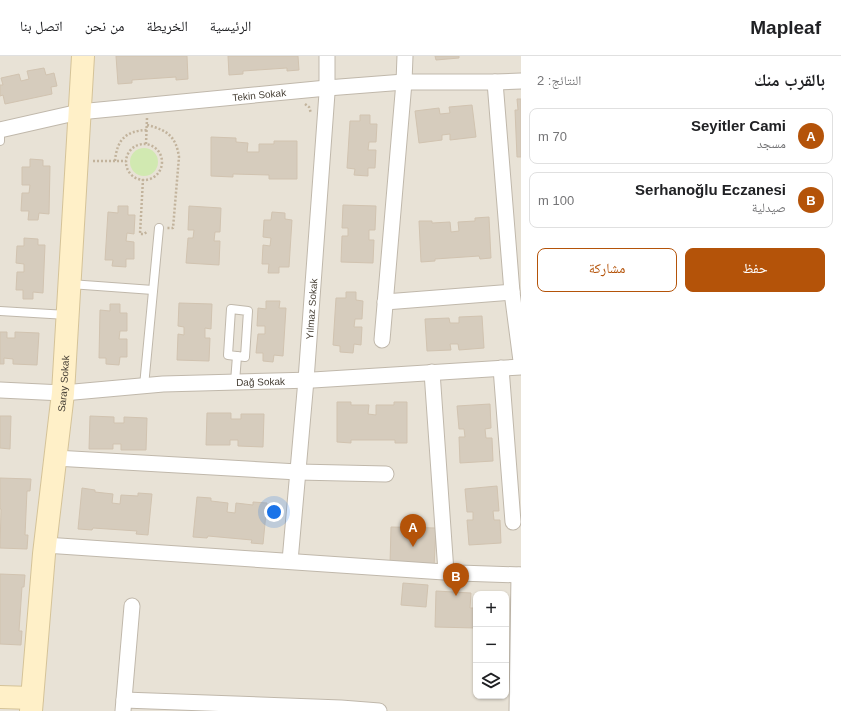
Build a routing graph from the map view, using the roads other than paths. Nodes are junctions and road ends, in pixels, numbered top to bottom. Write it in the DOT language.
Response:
graph roads {
  1 [pos="82,56"];
  2 [pos="327,56"];
  3 [pos="405,56"];
  4 [pos="521,81"];
  5 [pos="404,82"];
  6 [pos="495,82"];
  7 [pos="327,88"];
  8 [pos="79,112"];
  9 [pos="0,130"];
  10 [pos="0,141"];
  11 [pos="159,228"];
  12 [pos="69,284"];
  13 [pos="153,290"];
  14 [pos="512,292"];
  15 [pos="386,302"];
  16 [pos="0,311"];
  17 [pos="67,315"];
  18 [pos="382,340"];
  19 [pos="237,356"];
  20 [pos="521,361"];
  21 [pos="521,367"];
  22 [pos="501,368"];
  23 [pos="432,372"];
  24 [pos="306,380"];
  25 [pos="235,382"];
  26 [pos="144,386"];
  27 [pos="0,390"];
  28 [pos="63,393"];
  29 [pos="55,458"];
  30 [pos="298,472"];
  31 [pos="386,474"];
  32 [pos="513,522"];
  33 [pos="45,545"];
  34 [pos="290,561"];
  35 [pos="446,572"];
  36 [pos="520,575"];
  37 [pos="132,606"];
  38 [pos="0,697"];
  39 [pos="32,705"];
  40 [pos="123,705"];
  41 [pos="312,709"];
  42 [pos="373,711"];
  43 [pos="517,711"];
  1 -- 8 [label="street, Saray Sokak"];
  2 -- 7 [label="street, Yılmaz Sokak"];
  3 -- 5 [label="street"];
  4 -- 6 [label="street, Tekin Sokak"];
  5 -- 6 [label="street, Tekin Sokak"];
  5 -- 7 [label="street, Tekin Sokak"];
  5 -- 15 [label="street"];
  6 -- 14 [label="street"];
  7 -- 8 [label="street, Tekin Sokak"];
  7 -- 24 [label="street, Yılmaz Sokak"];
  8 -- 9 [label="street, Tekin Sokak"];
  8 -- 12 [label="street, Saray Sokak"];
  9 -- 10 [label="lane"];
  11 -- 13 [label="lane"];
  12 -- 13 [label="lane"];
  12 -- 17 [label="street, Saray Sokak"];
  13 -- 26 [label="lane"];
  14 -- 15 [label="street"];
  14 -- 20 [label="street"];
  15 -- 18 [label="street"];
  16 -- 17 [label="lane"];
  17 -- 28 [label="street, Saray Sokak"];
  19 -- 19 [label="lane"];
  19 -- 25 [label="lane"];
  21 -- 22 [label="street, Dağ Sokak"];
  22 -- 23 [label="street, Dağ Sokak"];
  22 -- 32 [label="street"];
  23 -- 24 [label="street, Dağ Sokak"];
  23 -- 35 [label="street"];
  24 -- 25 [label="street, Dağ Sokak"];
  24 -- 30 [label="street, Yılmaz Sokak"];
  25 -- 26 [label="street, Dağ Sokak"];
  26 -- 28 [label="street, Dağ Sokak"];
  27 -- 28 [label="street, Dağ Sokak"];
  28 -- 29 [label="street, Saray Sokak"];
  29 -- 30 [label="street"];
  29 -- 33 [label="street, Saray Sokak"];
  30 -- 31 [label="street"];
  30 -- 34 [label="street, Yılmaz Sokak"];
  33 -- 34 [label="street"];
  33 -- 39 [label="street, Saray Sokak"];
  34 -- 35 [label="street"];
  35 -- 36 [label="street"];
  36 -- 43 [label="street"];
  37 -- 40 [label="street"];
  38 -- 39 [label="street"];
  40 -- 41 [label="street"];
  41 -- 42 [label="street"];
}
